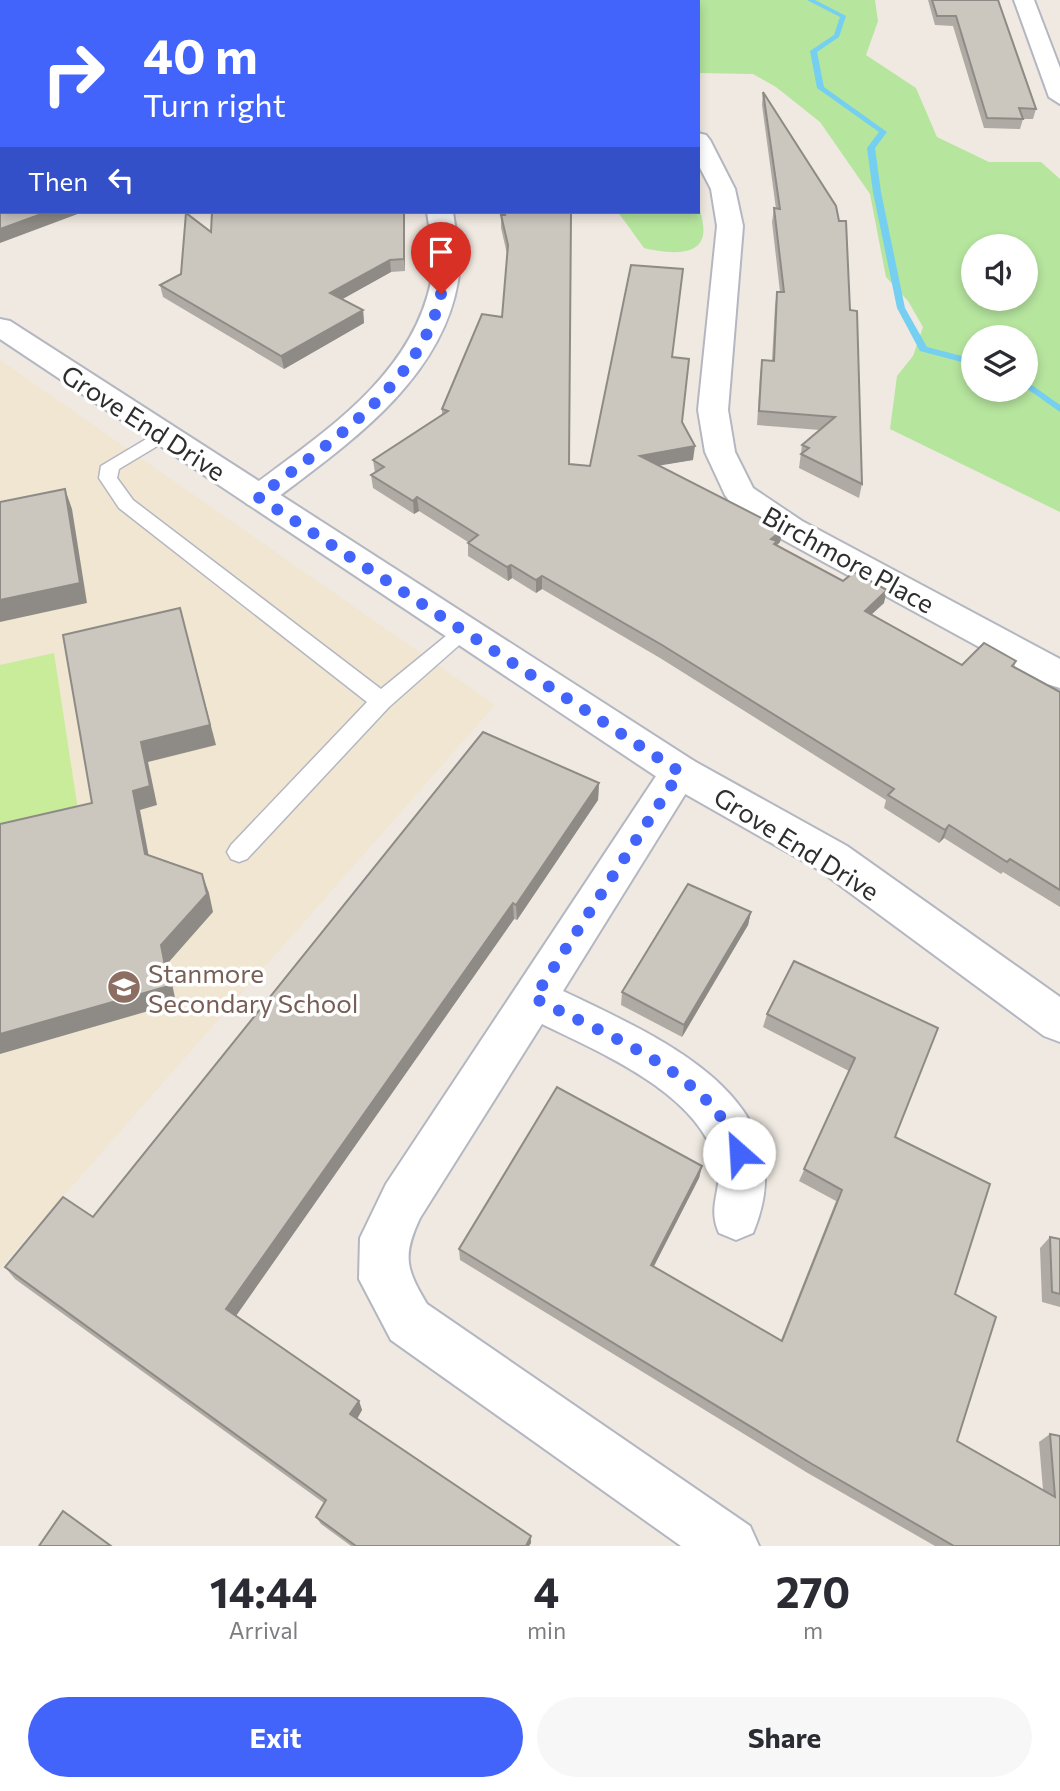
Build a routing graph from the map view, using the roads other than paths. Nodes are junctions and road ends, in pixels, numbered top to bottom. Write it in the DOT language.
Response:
graph roads {
  1 [pos="1024,0"];
  2 [pos="1060,97"];
  3 [pos="700,144"];
  4 [pos="440,214"];
  5 [pos="0,327"];
  6 [pos="163,435"];
  7 [pos="258,497"];
  8 [pos="464,632"];
  9 [pos="1060,676"];
  10 [pos="381,701"];
  11 [pos="680,772"];
  12 [pos="239,852"];
  13 [pos="534,998"];
  14 [pos="1060,1022"];
  15 [pos="736,1216"];
  16 [pos="730,1546"];
  1 -- 2 [label="street"];
  3 -- 9 [label="street, Birchmore Place"];
  4 -- 7 [label="street"];
  5 -- 6 [label="street, Grove End Drive"];
  6 -- 7 [label="street, Grove End Drive"];
  6 -- 10 [label="lane"];
  7 -- 8 [label="street, Grove End Drive"];
  8 -- 10 [label="lane"];
  8 -- 11 [label="street, Grove End Drive"];
  10 -- 12 [label="lane"];
  11 -- 13 [label="street"];
  11 -- 14 [label="street, Grove End Drive"];
  13 -- 15 [label="street"];
  13 -- 16 [label="street"];
}
